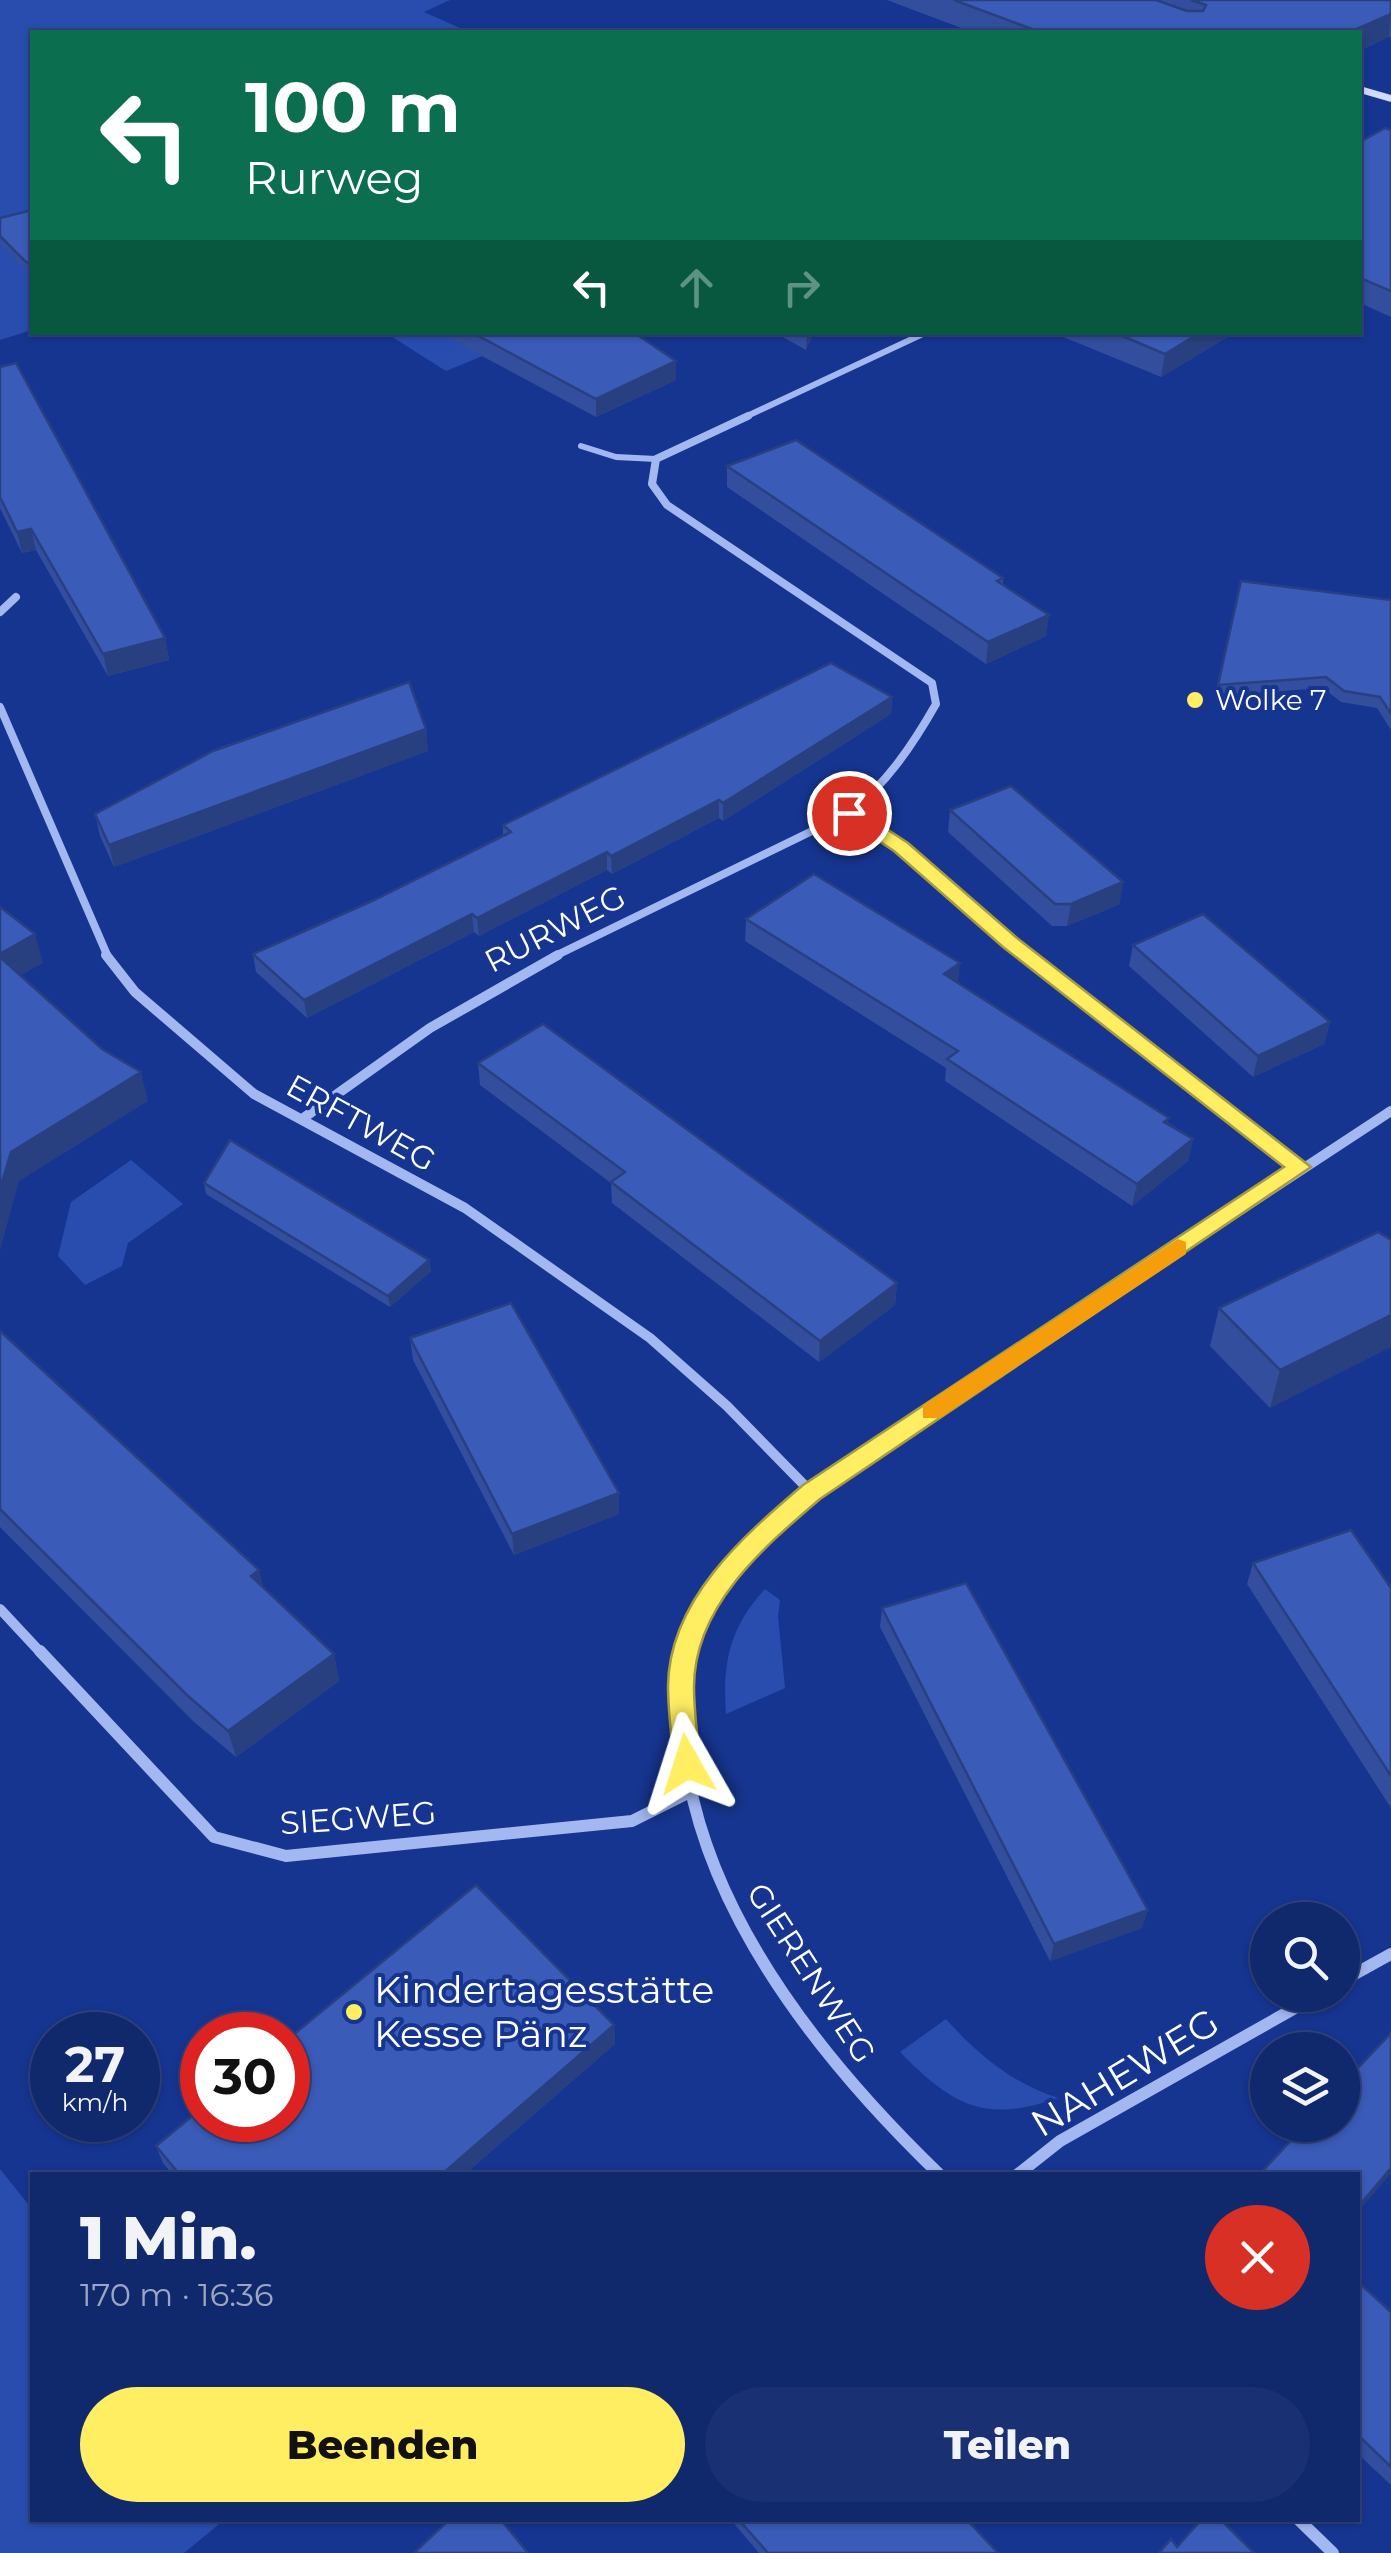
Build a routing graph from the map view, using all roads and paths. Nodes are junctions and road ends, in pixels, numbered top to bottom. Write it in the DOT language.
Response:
graph roads {
  1 [pos="1362,90"];
  2 [pos="1391,99"];
  3 [pos="921,335"];
  4 [pos="580,446"];
  5 [pos="656,459"];
  6 [pos="16,597"];
  7 [pos="0,612"];
  8 [pos="0,708"];
  9 [pos="849,813"];
  10 [pos="1391,1111"];
  11 [pos="302,1119"];
  12 [pos="1300,1167"];
  13 [pos="811,1492"];
  14 [pos="0,1609"];
  15 [pos="692,1790"];
  16 [pos="1391,1954"];
  17 [pos="1360,1971"];
  18 [pos="1288,2012"];
  19 [pos="937,2172"];
  20 [pos="1021,2172"];
  21 [pos="1301,2522"];
  22 [pos="1333,2553"];
  1 -- 2 [label="street"];
  3 -- 5 [label="street"];
  4 -- 5 [label="lane"];
  5 -- 9 [label="street, RURWEG"];
  6 -- 7 [label="street"];
  8 -- 11 [label="street, ERFTWEG"];
  9 -- 11 [label="street, RURWEG"];
  9 -- 12 [label="street"];
  10 -- 12 [label="street, GIERENWEG"];
  11 -- 13 [label="street, ERFTWEG"];
  12 -- 13 [label="street, GIERENWEG"];
  13 -- 15 [label="street, GIERENWEG"];
  14 -- 15 [label="street, SIEGWEG"];
  15 -- 19 [label="street, GIERENWEG"];
  16 -- 17 [label="street"];
  18 -- 20 [label="street, NAHEWEG"];
  21 -- 22 [label="street"];
}
